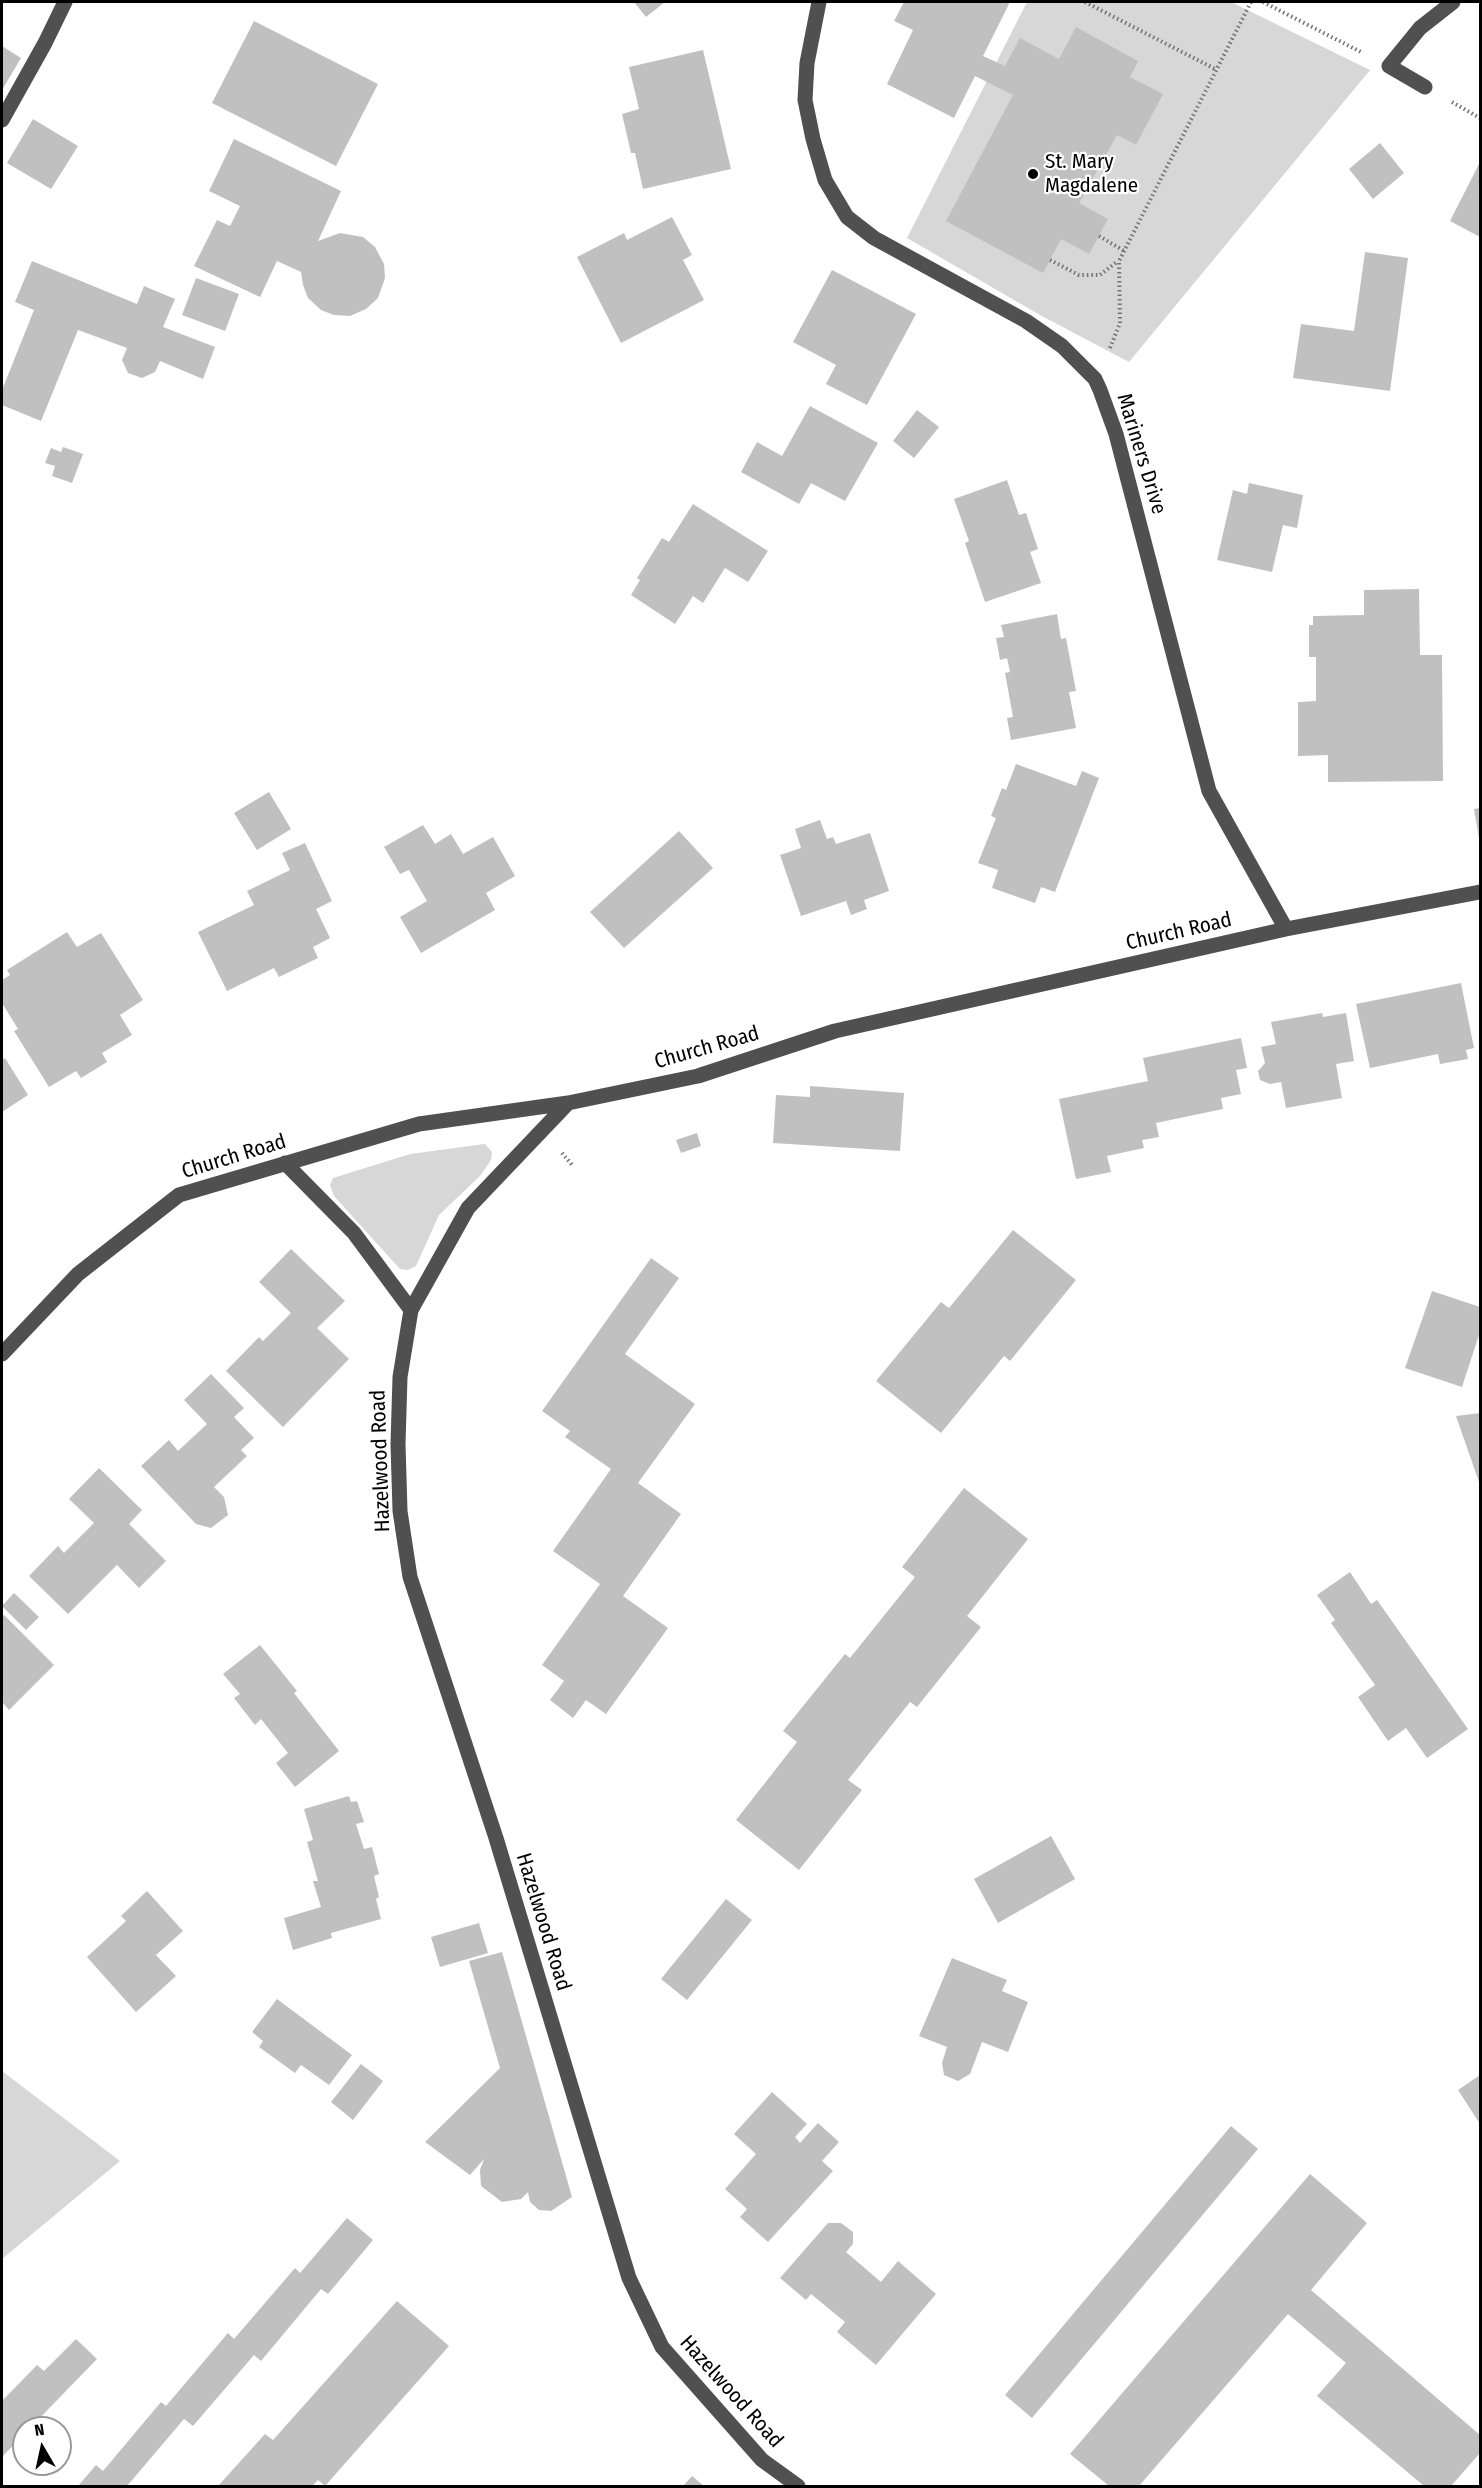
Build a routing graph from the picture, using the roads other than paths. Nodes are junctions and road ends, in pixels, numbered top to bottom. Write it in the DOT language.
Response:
graph roads {
  1 [pos="65,2"];
  2 [pos="819,2"];
  3 [pos="1453,2"];
  4 [pos="1425,87"];
  5 [pos="2,120"];
  6 [pos="1480,892"];
  7 [pos="1287,930"];
  8 [pos="568,1103"];
  9 [pos="285,1163"];
  10 [pos="411,1310"];
  11 [pos="2,1354"];
  12 [pos="798,2487"];
  1 -- 5 [label="street"];
  2 -- 7 [label="street, Mariners Drive"];
  3 -- 4 [label="street"];
  6 -- 7 [label="street, Church Road"];
  7 -- 8 [label="street, Church Road"];
  8 -- 9 [label="street, Church Road"];
  8 -- 10 [label="street, Hazelwood Road"];
  9 -- 10 [label="street"];
  9 -- 11 [label="street, Church Road"];
  10 -- 12 [label="street, Hazelwood Road"];
}
